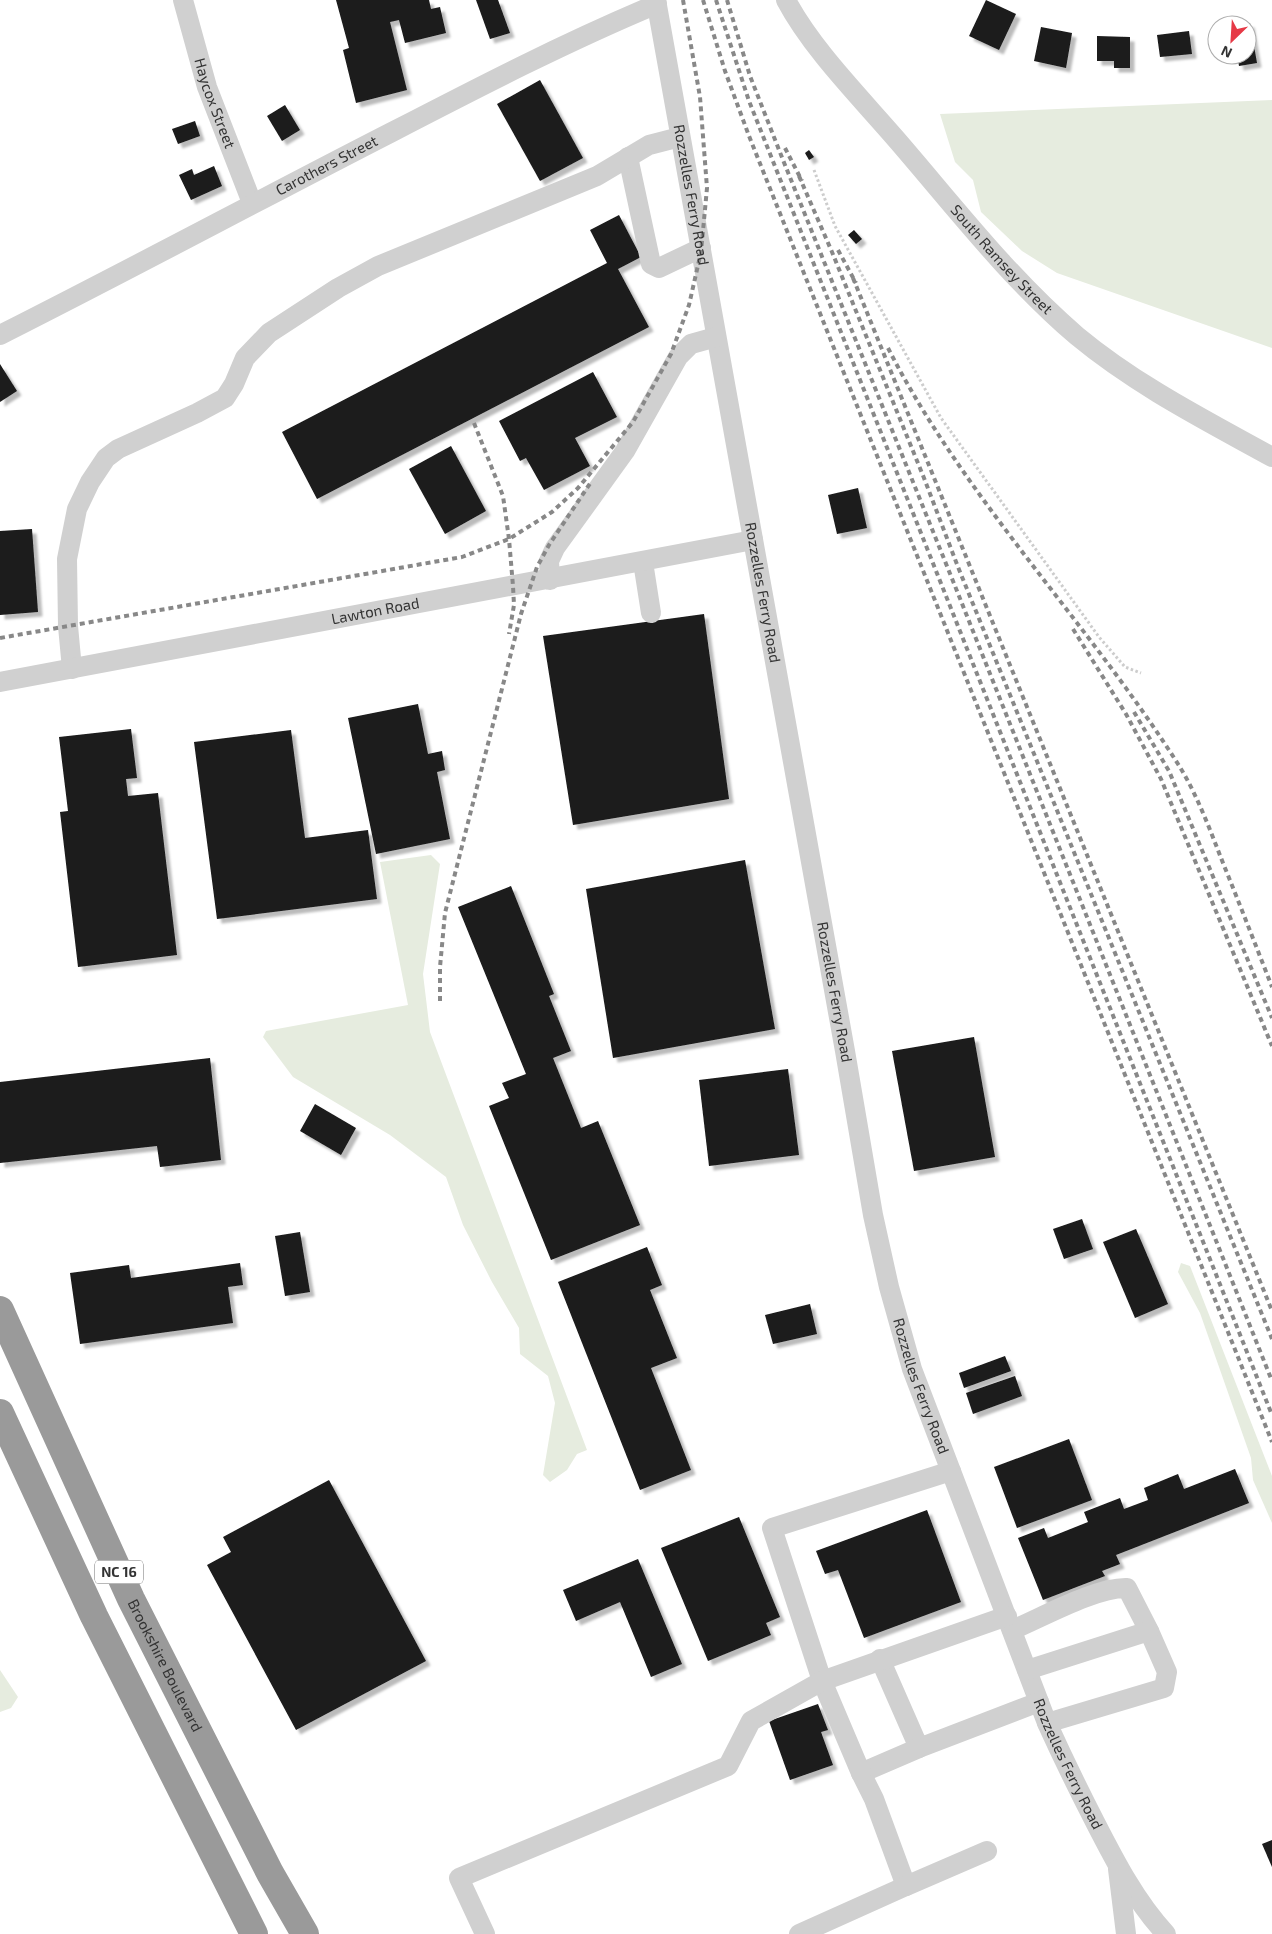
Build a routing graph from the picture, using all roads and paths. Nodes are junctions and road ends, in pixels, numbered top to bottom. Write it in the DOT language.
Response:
graph roads {
  1 [pos="183,0"];
  2 [pos="786,0"];
  3 [pos="656,2"];
  4 [pos="680,137"];
  5 [pos="628,158"];
  6 [pos="814,170"];
  7 [pos="252,204"];
  8 [pos="700,248"];
  9 [pos="0,335"];
  10 [pos="716,337"];
  11 [pos="1272,458"];
  12 [pos="753,540"];
  13 [pos="642,562"];
  14 [pos="550,580"];
  15 [pos="651,613"];
  16 [pos="72,669"];
  17 [pos="1141,673"];
  18 [pos="0,682"];
  19 [pos="0,1310"];
  20 [pos="0,1413"];
  21 [pos="952,1471"];
  22 [pos="1010,1623"];
  23 [pos="1149,1631"];
  24 [pos="880,1659"];
  25 [pos="1027,1670"];
  26 [pos="822,1681"];
  27 [pos="1039,1702"];
  28 [pos="1046,1723"];
  29 [pos="919,1748"];
  30 [pos="862,1773"];
  31 [pos="987,1851"];
  32 [pos="1117,1865"];
  33 [pos="906,1886"];
  34 [pos="299,1923"];
  35 [pos="254,1933"];
  36 [pos="485,1934"];
  37 [pos="799,1934"];
  38 [pos="1126,1934"];
  39 [pos="1166,1934"];
  1 -- 7 [label="street, Haycox Street"];
  2 -- 11 [label="street, South Ramsey Street"];
  3 -- 4 [label="street, Rozzelles Ferry Road"];
  3 -- 7 [label="street, Carothers Street"];
  4 -- 5 [label="street"];
  4 -- 8 [label="street, Rozzelles Ferry Road"];
  5 -- 8 [label="street"];
  5 -- 16 [label="street"];
  6 -- 17 [label="path"];
  7 -- 9 [label="street, Carothers Street"];
  8 -- 10 [label="street, Rozzelles Ferry Road"];
  10 -- 12 [label="street, Rozzelles Ferry Road"];
  10 -- 14 [label="street"];
  12 -- 13 [label="street, Lawton Road"];
  12 -- 21 [label="street, Rozzelles Ferry Road"];
  13 -- 14 [label="street, Lawton Road"];
  13 -- 15 [label="street"];
  14 -- 16 [label="street, Lawton Road"];
  16 -- 18 [label="street, Lawton Road"];
  19 -- 34 [label="highway, Brookshire Boulevard / NC 16"];
  20 -- 35 [label="highway, NC 16"];
  21 -- 22 [label="street, Rozzelles Ferry Road"];
  21 -- 26 [label="street"];
  22 -- 23 [label="street"];
  22 -- 24 [label="street"];
  22 -- 25 [label="street, Rozzelles Ferry Road"];
  23 -- 25 [label="street"];
  23 -- 28 [label="street"];
  24 -- 26 [label="street"];
  24 -- 29 [label="street"];
  25 -- 27 [label="street, Rozzelles Ferry Road"];
  26 -- 30 [label="street"];
  26 -- 36 [label="street"];
  27 -- 28 [label="street, Rozzelles Ferry Road"];
  27 -- 29 [label="street"];
  28 -- 32 [label="street, Rozzelles Ferry Road"];
  29 -- 30 [label="street"];
  30 -- 33 [label="street"];
  31 -- 33 [label="street"];
  32 -- 38 [label="street"];
  32 -- 39 [label="street, Rozzelles Ferry Road"];
  33 -- 37 [label="street"];
  34 -- 35 [label="highway"];
}
